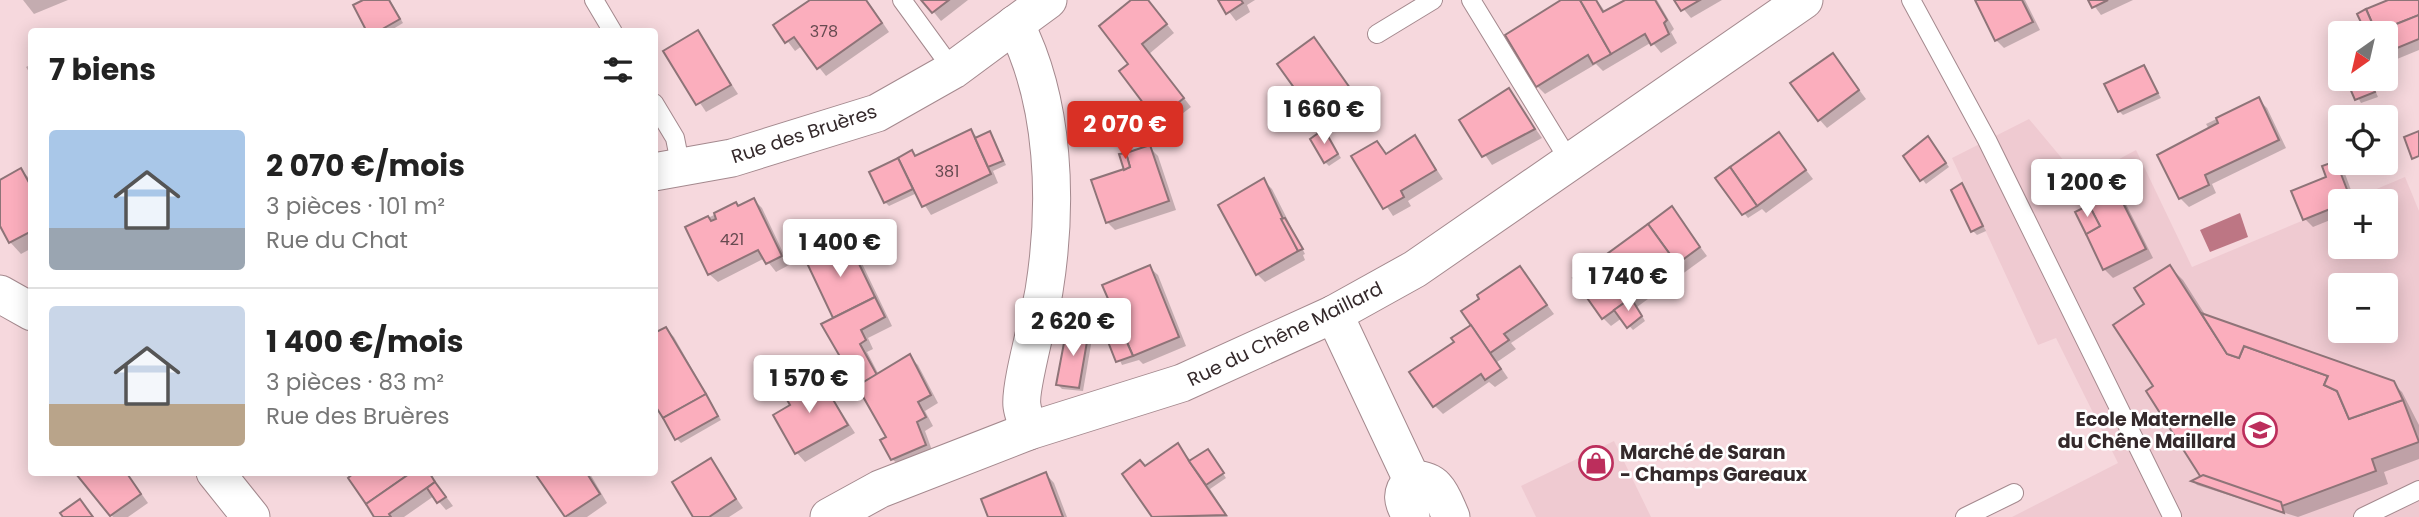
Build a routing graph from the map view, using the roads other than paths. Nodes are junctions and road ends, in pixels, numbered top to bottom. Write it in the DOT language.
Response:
graph roads {
  1 [pos="594,0"];
  2 [pos="902,0"];
  3 [pos="1048,0"];
  4 [pos="1433,0"];
  5 [pos="1471,0"];
  6 [pos="1804,0"];
  7 [pos="1911,0"];
  8 [pos="1016,24"];
  9 [pos="611,28"];
  10 [pos="1377,34"];
  11 [pos="953,70"];
  12 [pos="658,109"];
  13 [pos="1570,162"];
  14 [pos="668,170"];
  15 [pos="0,295"];
  16 [pos="28,310"];
  17 [pos="1334,314"];
  18 [pos="1030,431"];
  19 [pos="218,476"];
  20 [pos="1412,480"];
  21 [pos="2419,490"];
  22 [pos="2014,493"];
  23 [pos="251,517"];
  24 [pos="828,517"];
  25 [pos="1411,517"];
  26 [pos="1451,517"];
  27 [pos="1965,517"];
  28 [pos="2173,517"];
  29 [pos="2363,517"];
  1 -- 9 [label="lane"];
  2 -- 11 [label="lane"];
  3 -- 8 [label="street, Rue des Bruères"];
  4 -- 10 [label="lane"];
  5 -- 13 [label="lane"];
  6 -- 13 [label="street, Rue du Chêne Maillard"];
  7 -- 28 [label="lane"];
  8 -- 11 [label="street, Rue des Bruères"];
  8 -- 18 [label="street"];
  11 -- 14 [label="street, Rue des Bruères"];
  12 -- 14 [label="lane"];
  13 -- 17 [label="street, Rue du Chêne Maillard"];
  15 -- 16 [label="street"];
  17 -- 18 [label="street, Rue du Chêne Maillard"];
  17 -- 20 [label="street"];
  18 -- 24 [label="street, Rue du Chêne Maillard"];
  19 -- 23 [label="street"];
  20 -- 25 [label="street"];
  20 -- 26 [label="street"];
  21 -- 29 [label="lane"];
  22 -- 27 [label="lane"];
}
